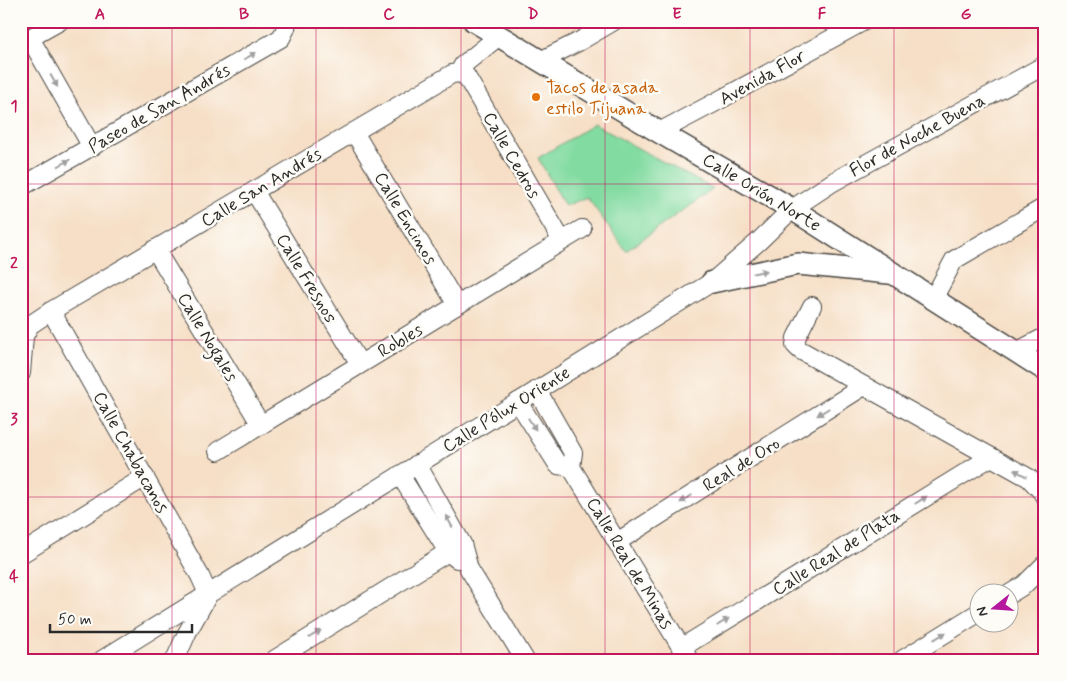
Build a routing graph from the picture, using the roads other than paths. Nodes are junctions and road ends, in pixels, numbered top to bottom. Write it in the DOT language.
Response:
graph roads {
  1 [pos="60,21"];
  2 [pos="287,21"];
  3 [pos="474,21"];
  4 [pos="614,21"];
  5 [pos="864,21"];
  6 [pos="504,39"];
  7 [pos="26,41"];
  8 [pos="540,61"];
  9 [pos="1045,65"];
  10 [pos="463,75"];
  11 [pos="354,132"];
  12 [pos="659,132"];
  13 [pos="92,147"];
  14 [pos="21,187"];
  15 [pos="254,191"];
  16 [pos="1045,207"];
  17 [pos="792,209"];
  18 [pos="582,229"];
  19 [pos="562,241"];
  20 [pos="155,249"];
  21 [pos="894,274"];
  22 [pos="712,282"];
  23 [pos="933,299"];
  24 [pos="457,305"];
  25 [pos="812,306"];
  26 [pos="51,311"];
  27 [pos="23,336"];
  28 [pos="1045,338"];
  29 [pos="1016,352"];
  30 [pos="360,364"];
  31 [pos="1045,370"];
  32 [pos="21,373"];
  33 [pos="864,386"];
  34 [pos="537,390"];
  35 [pos="518,402"];
  36 [pos="260,425"];
  37 [pos="218,451"];
  38 [pos="991,457"];
  39 [pos="417,464"];
  40 [pos="571,467"];
  41 [pos="400,475"];
  42 [pos="145,477"];
  43 [pos="1045,496"];
  44 [pos="617,542"];
  45 [pos="455,548"];
  46 [pos="21,554"];
  47 [pos="1045,564"];
  48 [pos="1018,589"];
  49 [pos="208,594"];
  50 [pos="968,619"];
  51 [pos="685,654"];
  52 [pos="520,658"];
  53 [pos="102,660"];
  54 [pos="174,660"];
  55 [pos="274,660"];
  56 [pos="902,660"];
  1 -- 7 [label="street"];
  13 -- 2 [label="street, Paseo de San Andrés, one-way"];
  3 -- 6 [label="street, Calle Orión Norte"];
  4 -- 8 [label="street"];
  5 -- 12 [label="street, Avenida Flor"];
  6 -- 8 [label="street, Calle Orión Norte"];
  6 -- 10 [label="street, Calle San Andrés"];
  7 -- 13 [label="street, one-way"];
  8 -- 12 [label="street, Calle Orión Norte"];
  9 -- 17 [label="street, Flor de Noche Buena"];
  10 -- 11 [label="street, Calle San Andrés"];
  10 -- 19 [label="street, Calle Cedros"];
  11 -- 15 [label="street, Calle San Andrés"];
  11 -- 24 [label="street, Calle Encinos"];
  12 -- 17 [label="street, Calle Orión Norte"];
  14 -- 13 [label="street, Paseo de San Andrés, one-way"];
  15 -- 20 [label="street, Calle San Andrés"];
  15 -- 30 [label="street, Calle Fresnos"];
  16 -- 23 [label="street"];
  17 -- 21 [label="street, Calle Orión Norte"];
  17 -- 22 [label="street, Calle Pólux Oriente"];
  18 -- 19 [label="street, Robles"];
  19 -- 24 [label="street, Robles"];
  20 -- 26 [label="street, Calle San Andrés"];
  20 -- 36 [label="street, Calle Nogales"];
  22 -- 21 [label="street, one-way"];
  21 -- 23 [label="street, Calle Orión Norte"];
  22 -- 34 [label="street, Calle Pólux Oriente"];
  23 -- 29 [label="street, Calle Orión Norte"];
  24 -- 30 [label="street, Robles"];
  25 -- 33 [label="street"];
  26 -- 27 [label="street, Calle San Andrés"];
  26 -- 42 [label="street, Calle Chabacanos"];
  27 -- 32 [label="street"];
  28 -- 29 [label="street"];
  29 -- 31 [label="street, Calle Orión Norte"];
  30 -- 36 [label="street, Robles"];
  33 -- 38 [label="street"];
  33 -- 44 [label="street, Real de Oro, one-way"];
  34 -- 35 [label="street, Calle Pólux Oriente"];
  34 -- 40 [label="street, Calle Real de Minas"];
  35 -- 39 [label="street, Calle Pólux Oriente"];
  35 -- 40 [label="street, Calle Real de Minas, one-way"];
  36 -- 37 [label="street, Robles"];
  43 -- 38 [label="street, one-way"];
  51 -- 38 [label="street, Calle Real de Plata, one-way"];
  39 -- 41 [label="street, Calle Pólux Oriente"];
  45 -- 39 [label="street, one-way"];
  40 -- 44 [label="street, Calle Real de Minas"];
  41 -- 45 [label="street"];
  41 -- 49 [label="street, Calle Pólux Oriente"];
  42 -- 46 [label="street"];
  42 -- 49 [label="street, Calle Chabacanos"];
  44 -- 51 [label="street, Calle Real de Minas"];
  45 -- 52 [label="street"];
  55 -- 45 [label="street, one-way"];
  47 -- 48 [label="street"];
  49 -- 53 [label="street, Calle Pólux Oriente"];
  49 -- 54 [label="street"];
  56 -- 50 [label="street, one-way"];
}
